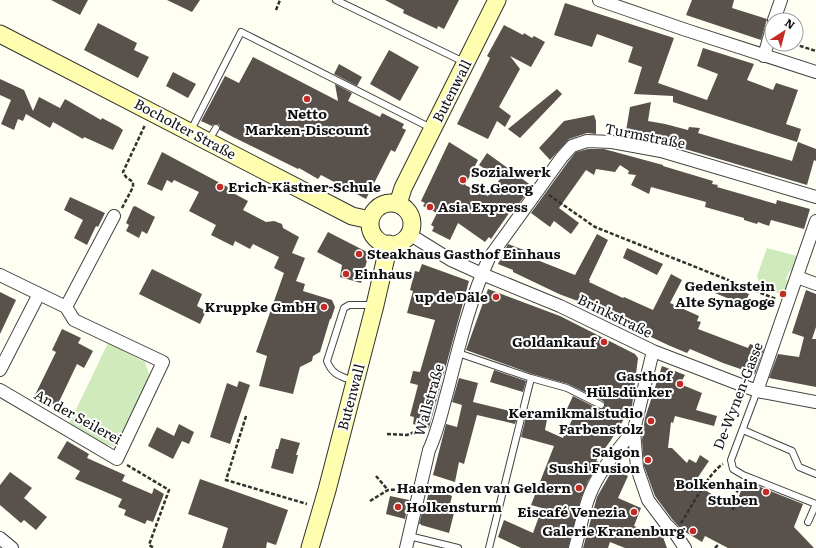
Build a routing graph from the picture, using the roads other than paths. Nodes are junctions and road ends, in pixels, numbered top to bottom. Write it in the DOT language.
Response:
graph roads {
  1 [pos="336,0"];
  2 [pos="497,0"];
  3 [pos="599,0"];
  4 [pos="781,0"];
  5 [pos="777,12"];
  6 [pos="0,34"];
  7 [pos="765,52"];
  8 [pos="764,56"];
  9 [pos="466,63"];
  10 [pos="816,72"];
  11 [pos="432,129"];
  12 [pos="190,132"];
  13 [pos="816,197"];
  14 [pos="398,204"];
  15 [pos="114,216"];
  16 [pos="370,220"];
  17 [pos="816,221"];
  18 [pos="409,234"];
  19 [pos="389,244"];
  20 [pos="482,274"];
  21 [pos="0,275"];
  22 [pos="797,277"];
  23 [pos="816,284"];
  24 [pos="39,294"];
  25 [pos="375,305"];
  26 [pos="66,307"];
  27 [pos="653,351"];
  28 [pos="458,353"];
  29 [pos="0,370"];
  30 [pos="531,378"];
  31 [pos="355,382"];
  32 [pos="0,390"];
  33 [pos="757,391"];
  34 [pos="816,402"];
  35 [pos="601,405"];
  36 [pos="634,430"];
  37 [pos="743,430"];
  38 [pos="816,474"];
  39 [pos="816,504"];
  40 [pos="808,522"];
  41 [pos="409,536"];
  42 [pos="0,538"];
  43 [pos="12,548"];
  44 [pos="310,548"];
  45 [pos="406,548"];
  46 [pos="458,548"];
  47 [pos="490,548"];
  48 [pos="575,548"];
  49 [pos="685,548"];
  1 -- 9 [label="lane"];
  2 -- 9 [label="main road, Butenwall"];
  3 -- 8 [label="street"];
  4 -- 5 [label="street"];
  6 -- 12 [label="main road, Bocholter Straße"];
  7 -- 8 [label="street"];
  8 -- 10 [label="street"];
  9 -- 11 [label="main road, Butenwall"];
  11 -- 12 [label="lane"];
  11 -- 14 [label="main road, Butenwall"];
  12 -- 16 [label="main road, Bocholter Straße"];
  13 -- 20 [label="street, Turmstraße"];
  14 -- 16 [label="main road"];
  14 -- 18 [label="main road"];
  15 -- 26 [label="street"];
  16 -- 19 [label="main road"];
  17 -- 22 [label="street, De-Wynen-Gasse"];
  18 -- 19 [label="main road"];
  18 -- 20 [label="street, Brinkstraße"];
  19 -- 25 [label="main road, Butenwall"];
  20 -- 27 [label="street, Brinkstraße"];
  20 -- 28 [label="street, Wallstraße"];
  21 -- 24 [label="street, An der Seilerei"];
  22 -- 23 [label="street"];
  22 -- 33 [label="street, De-Wynen-Gasse"];
  24 -- 26 [label="street, An der Seilerei"];
  24 -- 29 [label="street"];
  25 -- 31 [label="main road, Butenwall"];
  25 -- 31 [label="lane"];
  26 -- 32 [label="street, An der Seilerei"];
  27 -- 33 [label="street, Brinkstraße"];
  27 -- 36 [label="street"];
  28 -- 30 [label="lane"];
  28 -- 41 [label="street, Wallstraße"];
  30 -- 35 [label="lane"];
  30 -- 47 [label="lane"];
  31 -- 44 [label="main road, Butenwall"];
  33 -- 34 [label="street, Brinkstraße"];
  33 -- 37 [label="lane, De-Wynen-Gasse"];
  36 -- 48 [label="street"];
  36 -- 49 [label="street"];
  37 -- 38 [label="lane"];
  37 -- 39 [label="lane, De-Wynen-Gasse"];
  39 -- 40 [label="lane"];
  41 -- 45 [label="street, Wallstraße"];
  41 -- 46 [label="lane"];
  42 -- 43 [label="street"];
}
